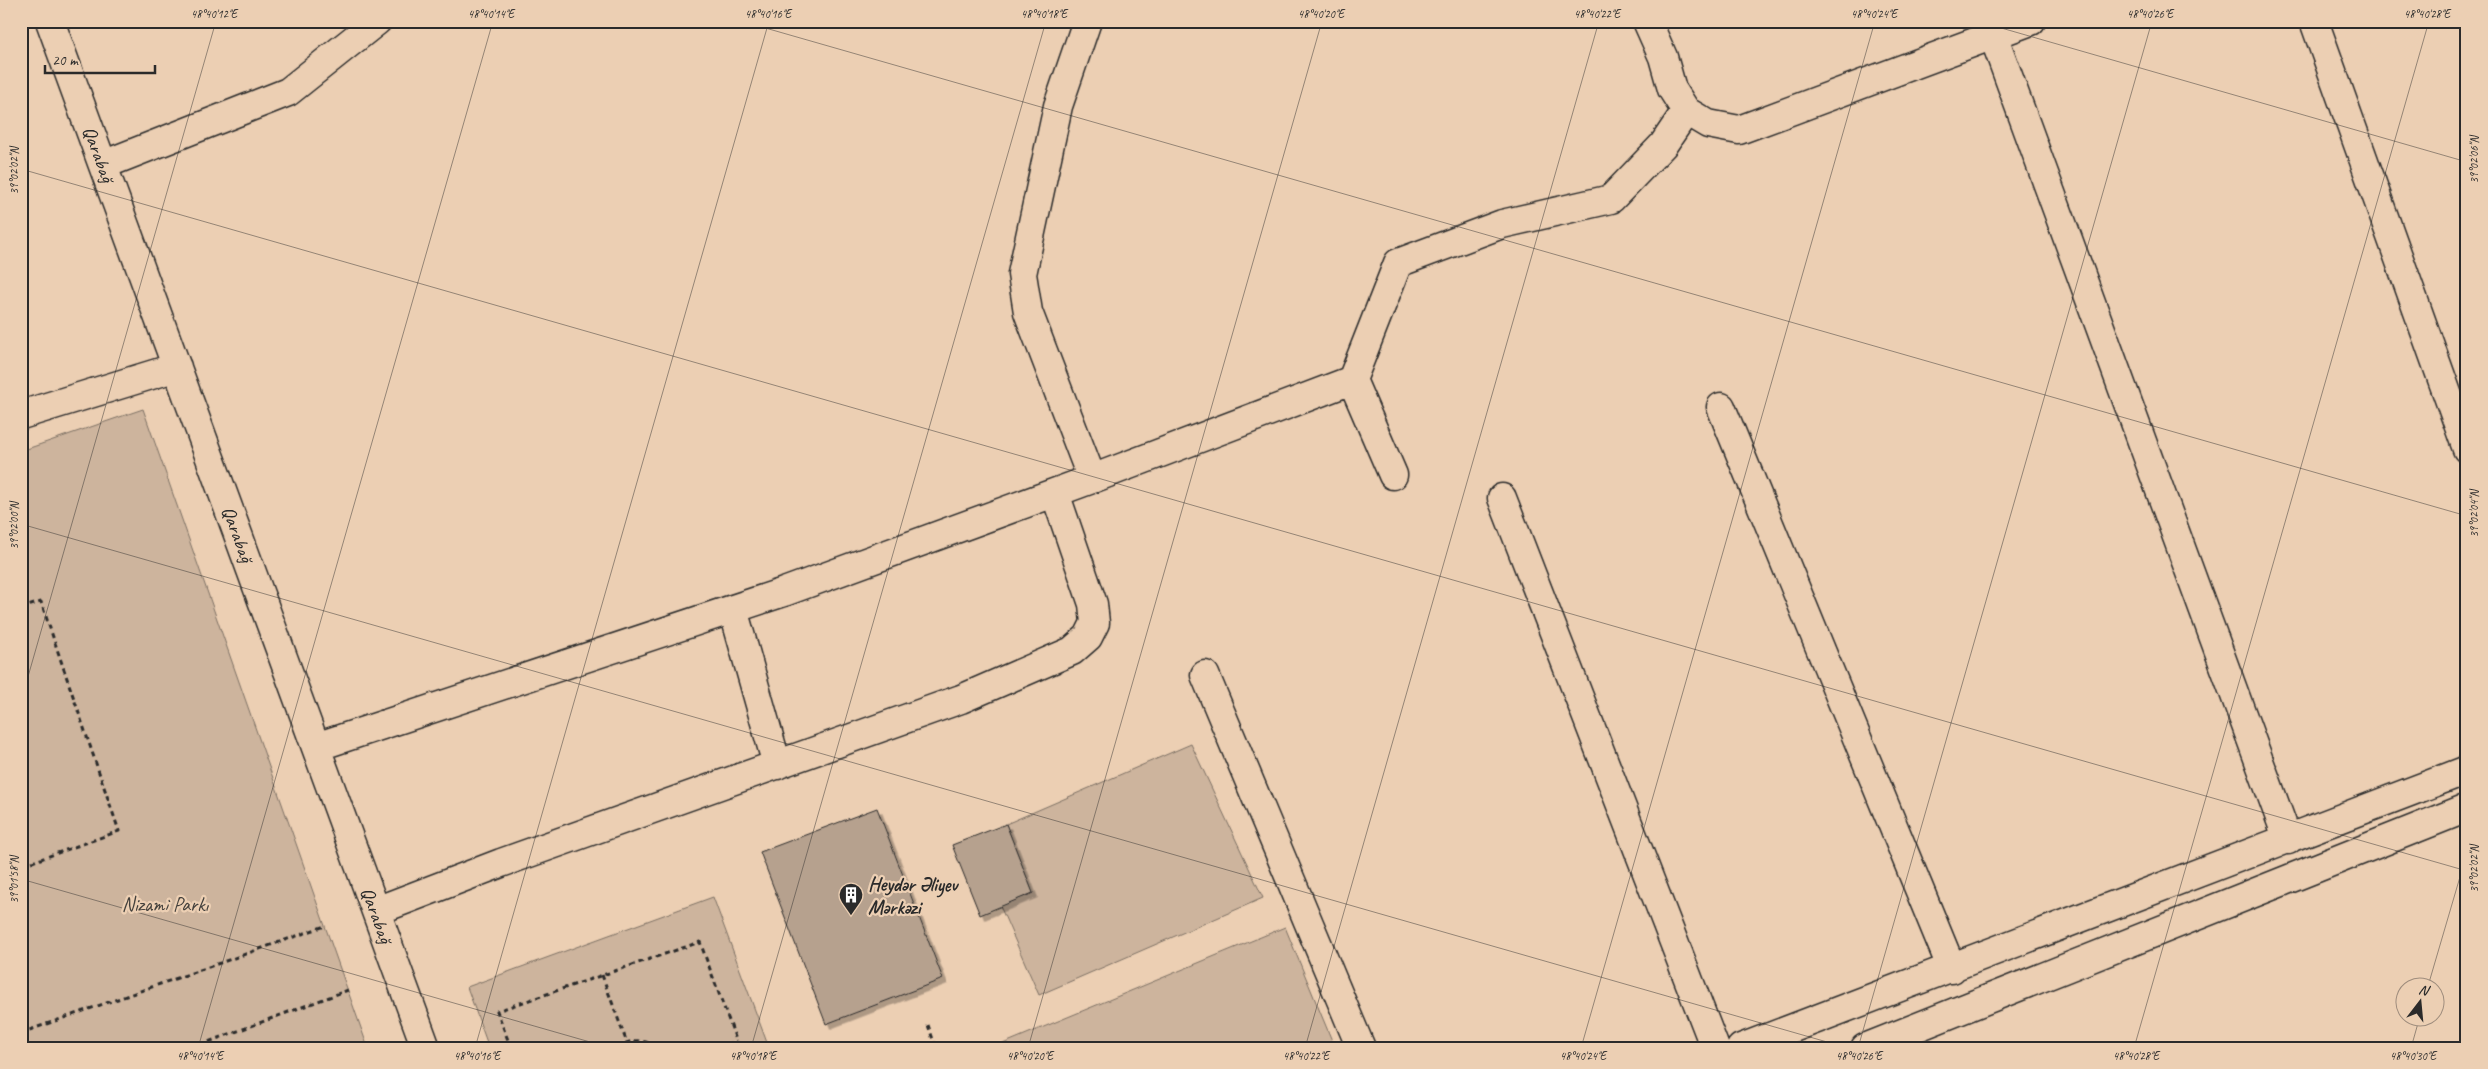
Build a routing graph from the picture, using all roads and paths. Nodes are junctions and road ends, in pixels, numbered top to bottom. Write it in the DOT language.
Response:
graph roads {
  1 [pos="50,21"];
  2 [pos="377,21"];
  3 [pos="1087,21"];
  4 [pos="1647,21"];
  5 [pos="2031,21"];
  6 [pos="2314,21"];
  7 [pos="1991,28"];
  8 [pos="1686,111"];
  9 [pos="103,166"];
  10 [pos="177,367"];
  11 [pos="1352,380"];
  12 [pos="1721,407"];
  13 [pos="21,415"];
  14 [pos="2467,449"];
  15 [pos="1393,475"];
  16 [pos="1092,479"];
  17 [pos="1054,493"];
  18 [pos="1502,498"];
  19 [pos="21,608"];
  20 [pos="733,609"];
  21 [pos="1205,675"];
  22 [pos="316,747"];
  23 [pos="777,765"];
  24 [pos="2467,770"];
  25 [pos="2467,808"];
  26 [pos="2288,840"];
  27 [pos="21,866"];
  28 [pos="376,911"];
  29 [pos="325,926"];
  30 [pos="1952,969"];
  31 [pos="602,975"];
  32 [pos="348,990"];
  33 [pos="928,1025"];
  34 [pos="21,1033"];
  35 [pos="737,1041"];
  36 [pos="626,1043"];
  37 [pos="192,1048"];
  38 [pos="426,1048"];
  39 [pos="511,1048"];
  40 [pos="618,1048"];
  41 [pos="658,1048"];
  42 [pos="719,1048"];
  43 [pos="739,1048"];
  44 [pos="936,1048"];
  45 [pos="1361,1048"];
  46 [pos="1715,1048"];
  47 [pos="1741,1048"];
  48 [pos="1865,1048"];
  1 -- 9 [label="street, Qarabağ"];
  2 -- 9 [label="street"];
  3 -- 16 [label="street"];
  4 -- 8 [label="street"];
  5 -- 7 [label="street"];
  6 -- 14 [label="street"];
  7 -- 8 [label="street"];
  7 -- 26 [label="street"];
  8 -- 11 [label="street"];
  9 -- 10 [label="street, Qarabağ"];
  10 -- 13 [label="street"];
  10 -- 22 [label="street, Qarabağ"];
  11 -- 15 [label="street"];
  11 -- 16 [label="street"];
  12 -- 30 [label="street"];
  16 -- 17 [label="street"];
  17 -- 20 [label="street"];
  17 -- 23 [label="street"];
  18 -- 46 [label="street"];
  19 -- 27 [label="path"];
  20 -- 22 [label="street"];
  20 -- 23 [label="street"];
  21 -- 45 [label="street"];
  22 -- 28 [label="street, Qarabağ"];
  23 -- 28 [label="street"];
  24 -- 26 [label="street"];
  25 -- 48 [label="street"];
  26 -- 30 [label="street"];
  28 -- 38 [label="street, Qarabağ"];
  29 -- 34 [label="path"];
  30 -- 47 [label="street"];
  31 -- 35 [label="path"];
  31 -- 36 [label="path"];
  31 -- 39 [label="path"];
  32 -- 37 [label="path"];
  33 -- 44 [label="path"];
  35 -- 42 [label="path"];
  35 -- 43 [label="path"];
  36 -- 40 [label="path"];
  36 -- 41 [label="path"];
}
